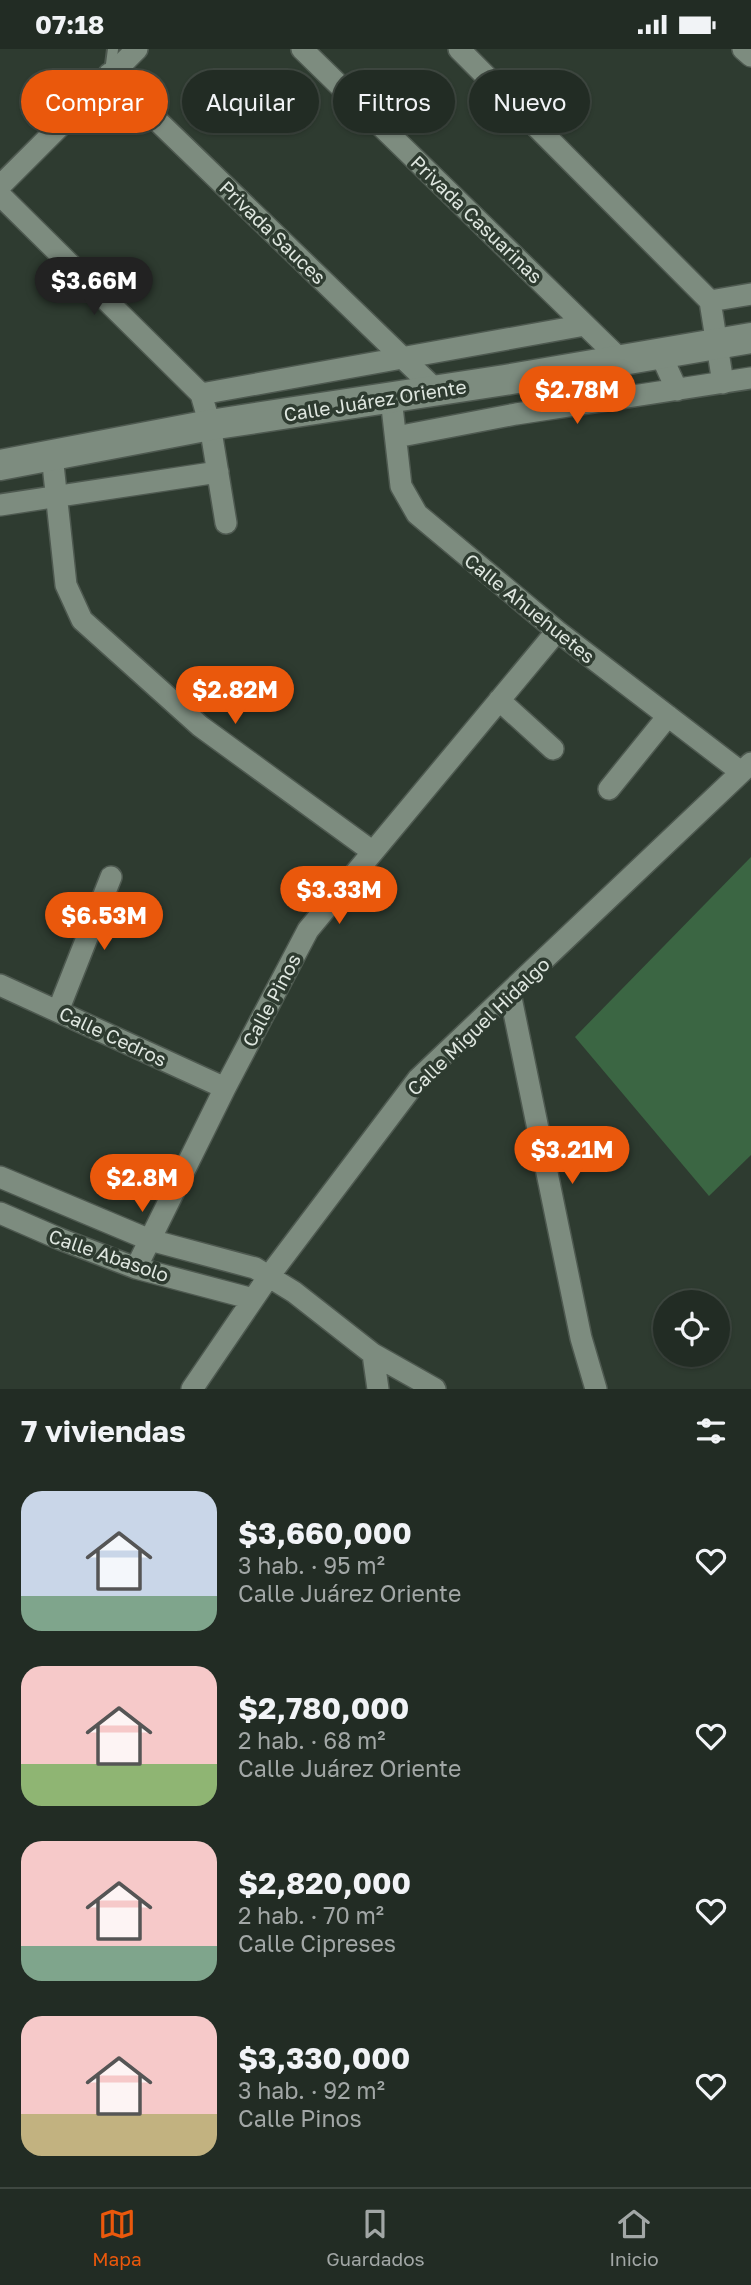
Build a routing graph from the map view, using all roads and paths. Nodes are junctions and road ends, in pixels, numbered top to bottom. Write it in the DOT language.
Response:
graph roads {
  1 [pos="113,49"];
  2 [pos="136,49"];
  3 [pos="302,49"];
  4 [pos="458,49"];
  5 [pos="743,49"];
  6 [pos="751,56"];
  7 [pos="110,70"];
  8 [pos="113,70"];
  9 [pos="168,131"];
  10 [pos="52,133"];
  11 [pos="0,186"];
  12 [pos="0,195"];
  13 [pos="751,293"];
  14 [pos="710,300"];
  15 [pos="585,325"];
  16 [pos="751,338"];
  17 [pos="716,344"];
  18 [pos="660,353"];
  19 [pos="403,358"];
  20 [pos="621,360"];
  21 [pos="751,378"];
  22 [pos="505,380"];
  23 [pos="723,383"];
  24 [pos="436,390"];
  25 [pos="677,390"];
  26 [pos="201,394"];
  27 [pos="391,398"];
  28 [pos="516,414"];
  29 [pos="211,425"];
  30 [pos="396,437"];
  31 [pos="52,455"];
  32 [pos="0,465"];
  33 [pos="218,472"];
  34 [pos="56,495"];
  35 [pos="0,505"];
  36 [pos="226,523"];
  37 [pos="557,631"];
  38 [pos="499,700"];
  39 [pos="668,716"];
  40 [pos="553,749"];
  41 [pos="746,768"];
  42 [pos="609,789"];
  43 [pos="373,852"];
  44 [pos="111,877"];
  45 [pos="0,985"];
  46 [pos="510,993"];
  47 [pos="58,1011"];
  48 [pos="225,1088"];
  49 [pos="0,1177"];
  50 [pos="74,1208"];
  51 [pos="0,1213"];
  52 [pos="60,1239"];
  53 [pos="150,1240"];
  54 [pos="229,1261"];
  55 [pos="136,1268"];
  56 [pos="269,1276"];
  57 [pos="221,1290"];
  58 [pos="253,1299"];
  59 [pos="373,1354"];
  60 [pos="192,1389"];
  61 [pos="378,1389"];
  62 [pos="435,1389"];
  63 [pos="596,1389"];
  1 -- 7 [label="lane"];
  2 -- 8 [label="street"];
  3 -- 15 [label="street, Privada Casuarinas"];
  4 -- 14 [label="street"];
  5 -- 6 [label="street"];
  9 -- 19 [label="street, Privada Sauces"];
  10 -- 11 [label="street"];
  12 -- 26 [label="street"];
  13 -- 14 [label="street"];
  14 -- 17 [label="street"];
  15 -- 19 [label="street"];
  15 -- 20 [label="street, Privada Casuarinas"];
  16 -- 17 [label="street, Calle Juárez Oriente"];
  17 -- 18 [label="street, Calle Juárez Oriente"];
  17 -- 23 [label="street"];
  18 -- 20 [label="street, Calle Juárez Oriente"];
  18 -- 25 [label="street"];
  19 -- 24 [label="street, Privada Sauces"];
  19 -- 26 [label="street"];
  20 -- 22 [label="street, Calle Juárez Oriente"];
  21 -- 23 [label="street"];
  22 -- 24 [label="street, Calle Juárez Oriente"];
  22 -- 28 [label="street"];
  23 -- 25 [label="street"];
  24 -- 27 [label="street, Calle Juárez Oriente"];
  25 -- 28 [label="street"];
  26 -- 29 [label="street"];
  27 -- 29 [label="street, Calle Juárez Oriente"];
  27 -- 30 [label="street, Calle Ahuehuetes"];
  28 -- 30 [label="street"];
  29 -- 31 [label="street, Calle Juárez Oriente"];
  29 -- 33 [label="street"];
  30 -- 37 [label="street, Calle Ahuehuetes"];
  31 -- 32 [label="street, Calle Juárez Oriente"];
  31 -- 34 [label="street"];
  33 -- 34 [label="street"];
  33 -- 36 [label="street"];
  34 -- 35 [label="street"];
  34 -- 43 [label="street"];
  37 -- 38 [label="street, Calle Pinos"];
  37 -- 39 [label="street, Calle Ahuehuetes"];
  38 -- 40 [label="street"];
  38 -- 43 [label="street, Calle Pinos"];
  39 -- 41 [label="street, Calle Ahuehuetes"];
  39 -- 42 [label="street"];
  41 -- 46 [label="street, Calle Miguel Hidalgo"];
  43 -- 48 [label="street, Calle Pinos"];
  44 -- 47 [label="street"];
  45 -- 47 [label="street, Calle Cedros"];
  46 -- 56 [label="street, Calle Miguel Hidalgo"];
  46 -- 63 [label="street"];
  47 -- 48 [label="street, Calle Cedros"];
  48 -- 53 [label="street, Calle Pinos"];
  49 -- 50 [label="street, Calle Abasolo"];
  50 -- 52 [label="street"];
  50 -- 53 [label="street, Calle Abasolo"];
  51 -- 52 [label="street, Calle Abasolo"];
  52 -- 55 [label="street, Calle Abasolo"];
  53 -- 54 [label="street, Calle Abasolo"];
  53 -- 55 [label="street, Calle Pinos"];
  54 -- 56 [label="street, Calle Abasolo"];
  54 -- 57 [label="street"];
  55 -- 57 [label="street, Calle Abasolo"];
  56 -- 58 [label="street, Calle Miguel Hidalgo"];
  56 -- 59 [label="street, Calle Abasolo"];
  57 -- 58 [label="street, Calle Abasolo"];
  58 -- 60 [label="street, Calle Miguel Hidalgo"];
  59 -- 61 [label="street"];
  59 -- 62 [label="street, Calle Abasolo"];
}
